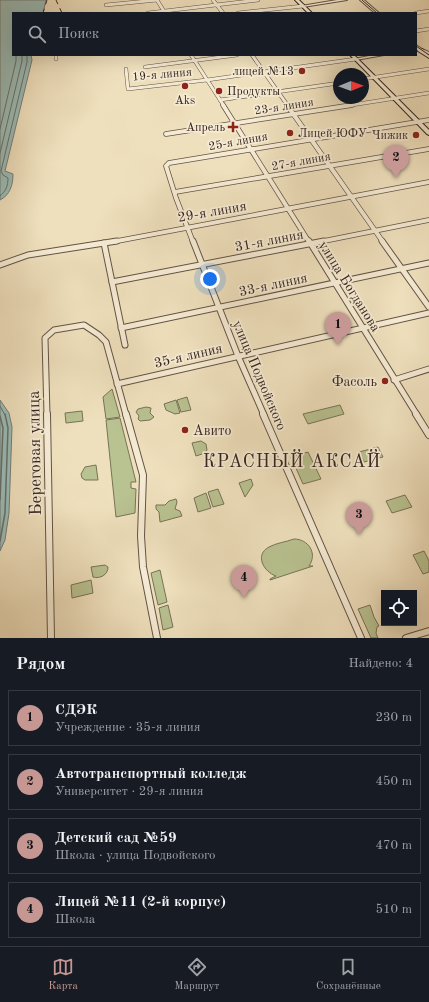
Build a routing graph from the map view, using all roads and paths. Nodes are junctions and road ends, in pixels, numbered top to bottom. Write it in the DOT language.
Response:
graph roads {
  1 [pos="157,0"];
  2 [pos="213,0"];
  3 [pos="258,0"];
  4 [pos="297,0"];
  5 [pos="345,0"];
  6 [pos="362,0"];
  7 [pos="106,5"];
  8 [pos="217,6"];
  9 [pos="303,6"];
  10 [pos="429,11"];
  11 [pos="165,12"];
  12 [pos="222,12"];
  13 [pos="247,12"];
  14 [pos="309,12"];
  15 [pos="376,12"];
  16 [pos="417,13"];
  17 [pos="429,29"];
  18 [pos="417,31"];
  19 [pos="429,49"];
  20 [pos="418,50"];
  21 [pos="429,53"];
  22 [pos="192,56"];
  23 [pos="230,56"];
  24 [pos="253,56"];
  25 [pos="368,56"];
  26 [pos="354,57"];
  27 [pos="429,57"];
  28 [pos="195,61"];
  29 [pos="145,67"];
  30 [pos="126,68"];
  31 [pos="429,69"];
  32 [pos="264,72"];
  33 [pos="369,78"];
  34 [pos="374,78"];
  35 [pos="207,80"];
  36 [pos="333,84"];
  37 [pos="278,92"];
  38 [pos="429,94"];
  39 [pos="396,99"];
  40 [pos="220,100"];
  41 [pos="294,115"];
  42 [pos="429,120"];
  43 [pos="418,122"];
  44 [pos="235,124"];
  45 [pos="429,133"];
  46 [pos="166,134"];
  47 [pos="311,138"];
  48 [pos="251,149"];
  49 [pos="429,149"];
  50 [pos="170,163"];
  51 [pos="331,166"];
  52 [pos="269,176"];
  53 [pos="429,182"];
  54 [pos="175,192"];
  55 [pos="352,197"];
  56 [pos="288,209"];
  57 [pos="429,220"];
  58 [pos="188,227"];
  59 [pos="375,231"];
  60 [pos="104,243"];
  61 [pos="310,243"];
  62 [pos="429,263"];
  63 [pos="202,264"];
  64 [pos="0,265"];
  65 [pos="402,269"];
  66 [pos="112,282"];
  67 [pos="334,283"];
  68 [pos="220,307"];
  69 [pos="429,307"];
  70 [pos="429,313"];
  71 [pos="121,328"];
  72 [pos="362,328"];
  73 [pos="125,346"];
  74 [pos="238,356"];
  75 [pos="429,370"];
  76 [pos="394,380"];
  77 [pos="117,384"];
  78 [pos="429,435"];
  79 [pos="429,631"];
  80 [pos="51,638"];
  81 [pos="157,638"];
  82 [pos="361,638"];
  83 [pos="406,638"];
  1 -- 7 [label="street"];
  1 -- 11 [label="street"];
  2 -- 8 [label="street"];
  3 -- 8 [label="street"];
  4 -- 9 [label="main road"];
  5 -- 9 [label="main road"];
  6 -- 15 [label="main road"];
  8 -- 11 [label="street"];
  8 -- 12 [label="street"];
  9 -- 13 [label="street"];
  9 -- 14 [label="main road"];
  10 -- 16 [label="street"];
  17 -- 18 [label="street"];
  19 -- 20 [label="main road"];
  20 -- 21 [label="main road"];
  20 -- 27 [label="main road"];
  22 -- 28 [label="street, улица Богданова"];
  23 -- 28 [label="street"];
  24 -- 32 [label="street"];
  25 -- 26 [label="main road, 19-я линия"];
  26 -- 32 [label="street, 19-я линия"];
  26 -- 34 [label="main road"];
  28 -- 29 [label="street"];
  28 -- 35 [label="street, улица Богданова"];
  30 -- 35 [label="street, 19-я линия"];
  31 -- 34 [label="street"];
  32 -- 35 [label="street, 19-я линия"];
  32 -- 37 [label="street"];
  33 -- 34 [label="street"];
  34 -- 39 [label="main road"];
  35 -- 40 [label="street, улица Богданова"];
  36 -- 37 [label="street"];
  37 -- 40 [label="street"];
  37 -- 41 [label="street"];
  38 -- 39 [label="street, 23-я линия"];
  39 -- 41 [label="street, 23-я линия"];
  39 -- 43 [label="main road"];
  40 -- 44 [label="street, улица Богданова"];
  41 -- 44 [label="street, 23-я линия"];
  41 -- 47 [label="street"];
  42 -- 43 [label="street, 25-я линия"];
  43 -- 45 [label="main road"];
  43 -- 47 [label="street, 25-я линия"];
  44 -- 46 [label="street, 23-я линия"];
  44 -- 48 [label="street, улица Богданова"];
  47 -- 48 [label="street, 25-я линия"];
  47 -- 51 [label="street"];
  48 -- 50 [label="street, 25-я линия"];
  48 -- 52 [label="street, улица Богданова"];
  49 -- 51 [label="street, 27-я линия"];
  50 -- 54 [label="street, улица Подвойского"];
  51 -- 52 [label="street, 27-я линия"];
  51 -- 55 [label="street"];
  52 -- 54 [label="street, 27-я линия"];
  52 -- 56 [label="street, улица Богданова"];
  53 -- 55 [label="street, 29-я линия"];
  54 -- 58 [label="street, улица Подвойского"];
  55 -- 56 [label="street, 29-я линия"];
  55 -- 59 [label="street"];
  56 -- 58 [label="street, 29-я линия"];
  56 -- 61 [label="street, улица Богданова"];
  57 -- 59 [label="street, 31-я линия"];
  58 -- 60 [label="street, 29-я линия"];
  58 -- 63 [label="street, улица Подвойского"];
  59 -- 61 [label="street, 31-я линия"];
  59 -- 65 [label="street"];
  60 -- 64 [label="street, 29-я линия"];
  60 -- 66 [label="street"];
  61 -- 63 [label="street, 31-я линия"];
  61 -- 67 [label="street, улица Богданова"];
  62 -- 65 [label="street, 33-я линия"];
  63 -- 66 [label="street, 31-я линия"];
  63 -- 68 [label="street, улица Подвойского"];
  65 -- 67 [label="street, 33-я линия"];
  65 -- 69 [label="street"];
  66 -- 71 [label="street"];
  67 -- 68 [label="street, 33-я линия"];
  67 -- 72 [label="street, улица Богданова"];
  68 -- 71 [label="street, 33-я линия"];
  68 -- 74 [label="street, улица Подвойского"];
  70 -- 72 [label="street, 35-я линия"];
  71 -- 73 [label="street"];
  72 -- 74 [label="street, 35-я линия"];
  72 -- 76 [label="street, улица Богданова"];
  74 -- 77 [label="street, 35-я линия"];
  74 -- 82 [label="street, улица Подвойского"];
  75 -- 76 [label="street"];
  76 -- 78 [label="street, улица Богданова"];
  77 -- 80 [label="street, Береговая улица"];
  77 -- 81 [label="street"];
  79 -- 83 [label="street"];
}
